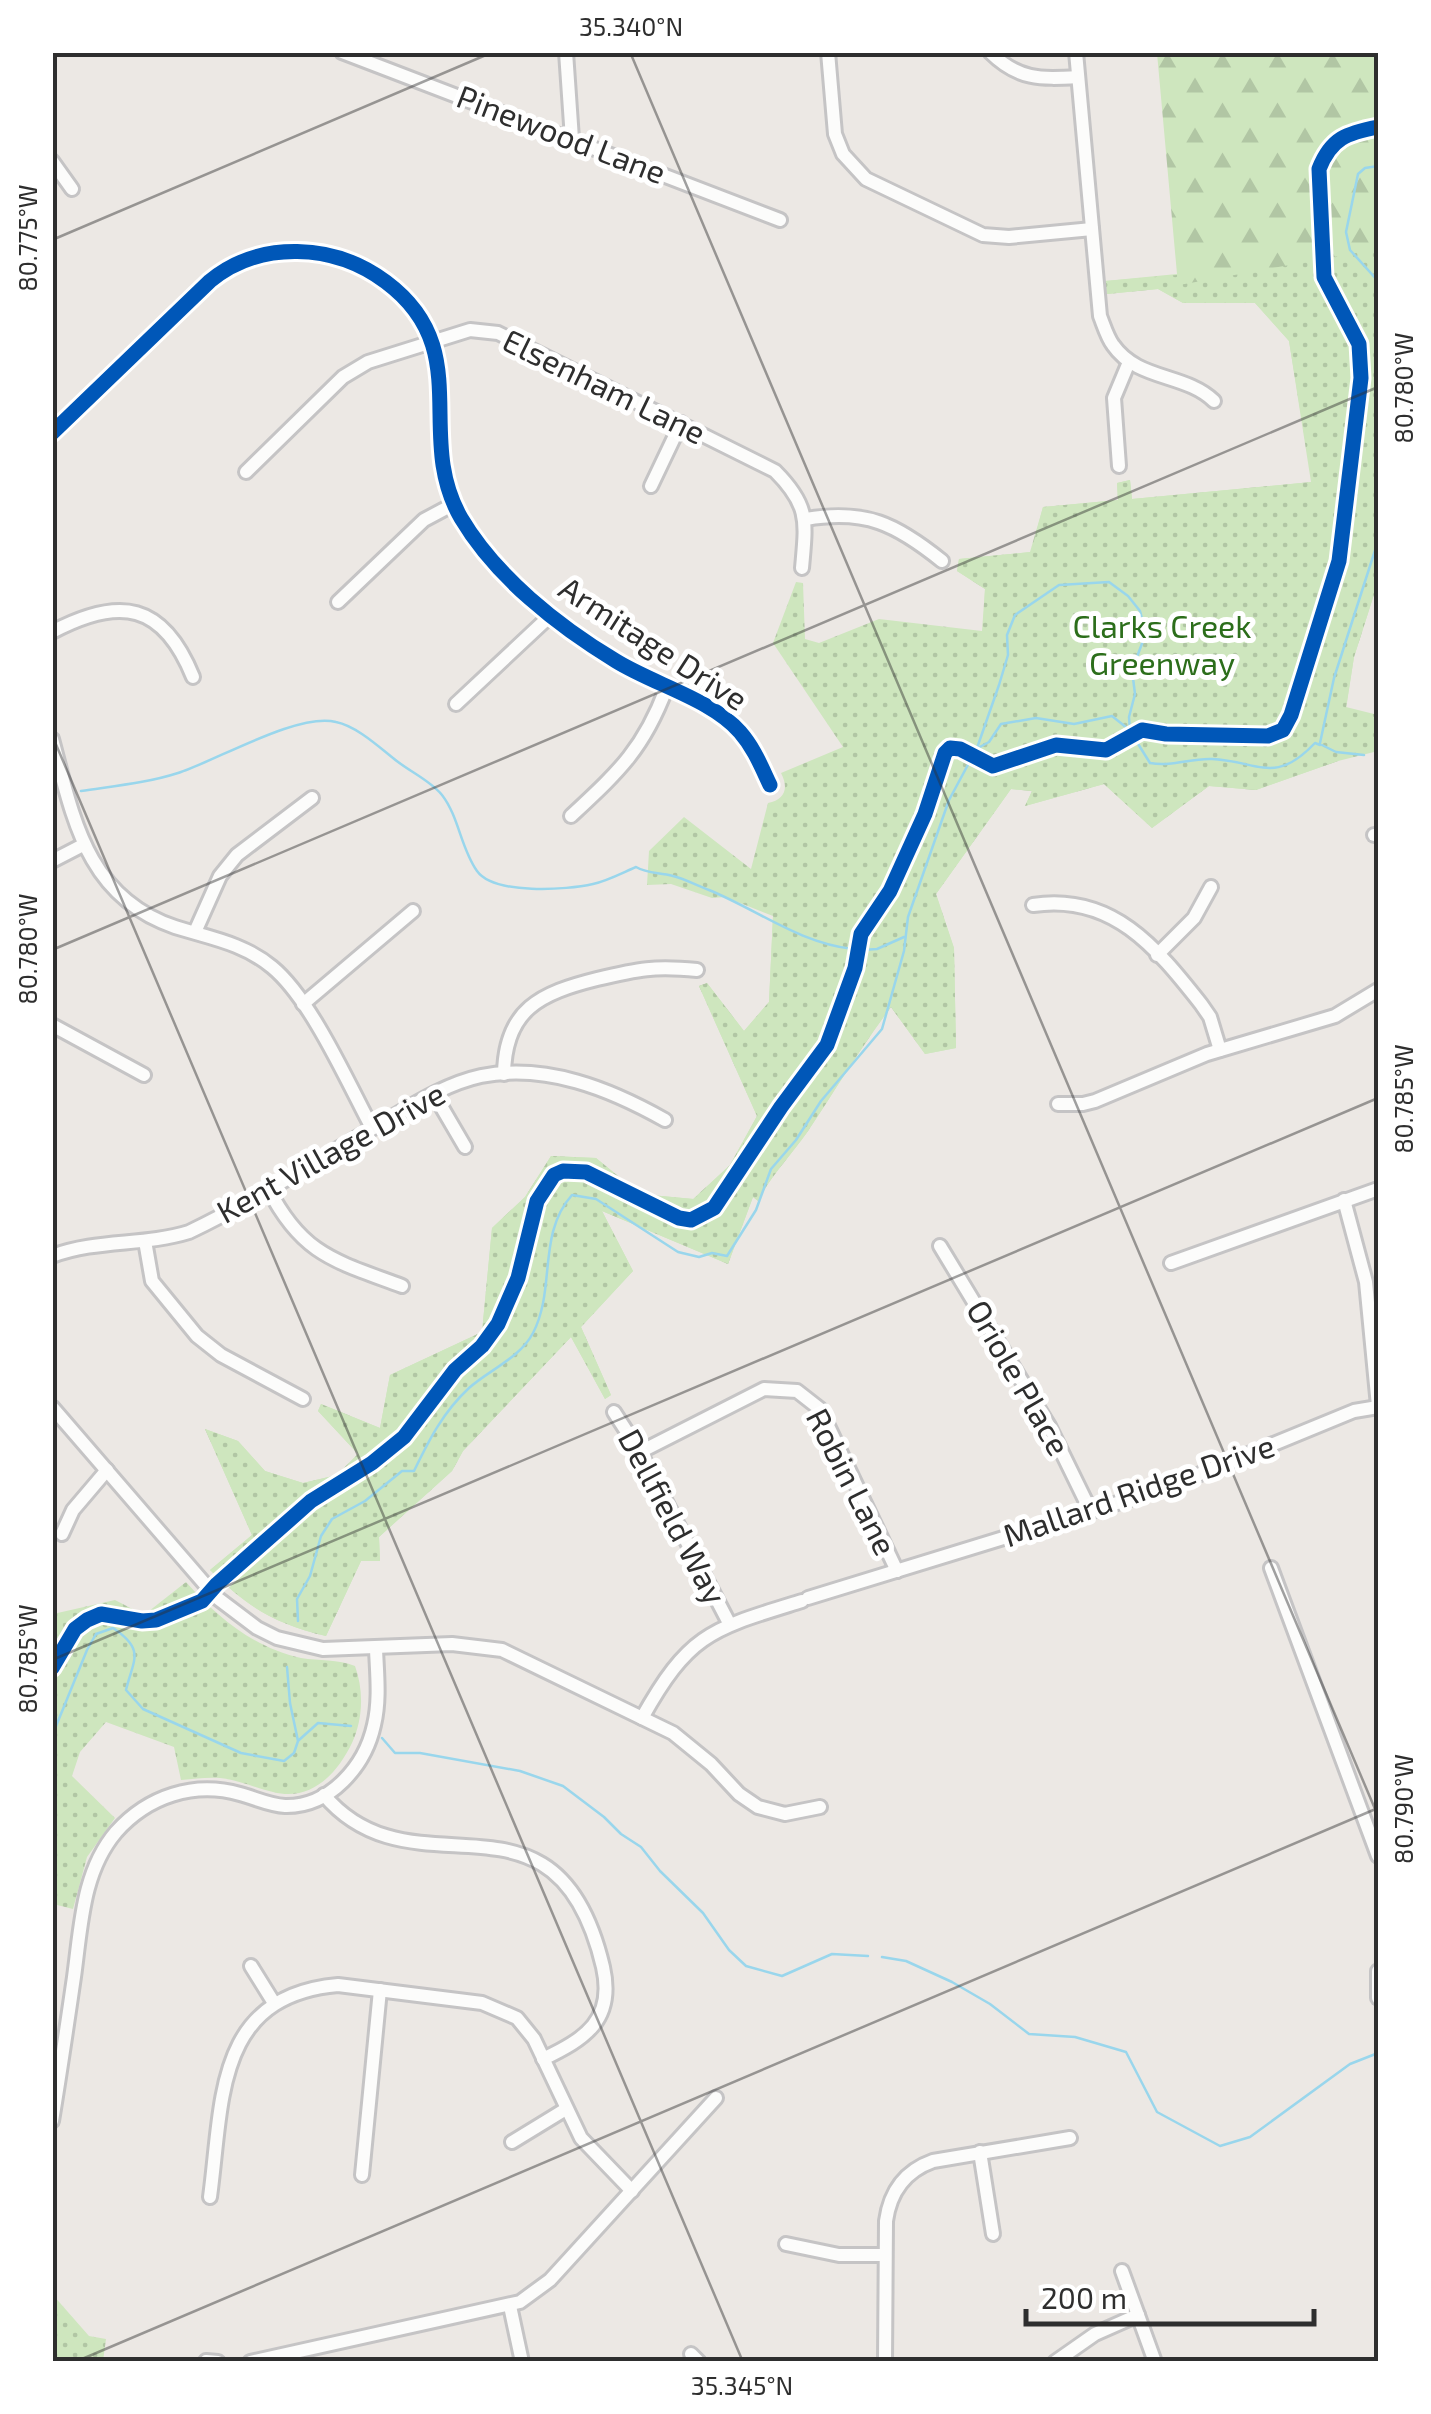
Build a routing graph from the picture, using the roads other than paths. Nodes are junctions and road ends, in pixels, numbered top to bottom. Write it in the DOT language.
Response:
graph roads {
  1 [pos="342,52"];
  2 [pos="566,52"];
  3 [pos="828,52"];
  4 [pos="990,52"];
  5 [pos="1076,52"];
  6 [pos="1078,77"];
  7 [pos="572,139"];
  8 [pos="52,161"];
  9 [pos="72,189"];
  10 [pos="780,220"];
  11 [pos="1092,229"];
  12 [pos="432,340"];
  13 [pos="1129,362"];
  14 [pos="1214,401"];
  15 [pos="681,423"];
  16 [pos="52,433"];
  17 [pos="1119,466"];
  18 [pos="246,472"];
  19 [pos="651,486"];
  20 [pos="454,504"];
  21 [pos="806,518"];
  22 [pos="942,561"];
  23 [pos="802,568"];
  24 [pos="338,602"];
  25 [pos="551,615"];
  26 [pos="52,632"];
  27 [pos="193,677"];
  28 [pos="666,689"];
  29 [pos="456,704"];
  30 [pos="52,739"];
  31 [pos="770,785"];
  32 [pos="312,798"];
  33 [pos="571,816"];
  34 [pos="83,846"];
  35 [pos="52,861"];
  36 [pos="1211,887"];
  37 [pos="1034,906"];
  38 [pos="413,911"];
  39 [pos="195,932"];
  40 [pos="1157,955"];
  41 [pos="697,970"];
  42 [pos="1378,990"];
  43 [pos="303,1004"];
  44 [pos="54,1029"];
  45 [pos="1220,1050"];
  46 [pos="504,1074"];
  47 [pos="144,1075"];
  48 [pos="434,1094"];
  49 [pos="1058,1104"];
  50 [pos="665,1120"];
  51 [pos="372,1128"];
  52 [pos="465,1147"];
  53 [pos="268,1188"];
  54 [pos="1378,1190"];
  55 [pos="1344,1200"];
  56 [pos="144,1241"];
  57 [pos="940,1246"];
  58 [pos="52,1256"];
  59 [pos="1171,1263"];
  60 [pos="402,1286"];
  61 [pos="303,1399"];
  62 [pos="52,1406"];
  63 [pos="1378,1406"];
  64 [pos="614,1412"];
  65 [pos="640,1452"];
  66 [pos="107,1470"];
  67 [pos="1091,1512"];
  68 [pos="62,1534"];
  69 [pos="1271,1568"];
  70 [pos="897,1571"];
  71 [pos="729,1624"];
  72 [pos="376,1649"];
  73 [pos="642,1718"];
  74 [pos="324,1796"];
  75 [pos="820,1808"];
  76 [pos="1378,1856"];
  77 [pos="251,1966"];
  78 [pos="1378,1971"];
  79 [pos="380,1990"];
  80 [pos="1378,1998"];
  81 [pos="52,2002"];
  82 [pos="274,2003"];
  83 [pos="70,2004"];
  84 [pos="543,2059"];
  85 [pos="716,2098"];
  86 [pos="566,2109"];
  87 [pos="52,2121"];
  88 [pos="1070,2138"];
  89 [pos="512,2142"];
  90 [pos="980,2152"];
  91 [pos="362,2175"];
  92 [pos="632,2191"];
  93 [pos="210,2197"];
  94 [pos="993,2234"];
  95 [pos="786,2244"];
  96 [pos="885,2254"];
  97 [pos="1122,2270"];
  98 [pos="510,2306"];
  99 [pos="1138,2315"];
  100 [pos="206,2360"];
  101 [pos="218,2362"];
  102 [pos="250,2362"];
  103 [pos="522,2362"];
  104 [pos="884,2362"];
  105 [pos="1055,2362"];
  106 [pos="1156,2362"];
  1 -- 7 [label="street, Pinewood Lane"];
  2 -- 7 [label="street"];
  3 -- 11 [label="street"];
  4 -- 6 [label="street"];
  5 -- 6 [label="street"];
  6 -- 11 [label="street"];
  7 -- 10 [label="street, Pinewood Lane"];
  8 -- 9 [label="street"];
  11 -- 13 [label="street"];
  12 -- 15 [label="street, Elsenham Lane"];
  12 -- 16 [label="street, Armitage Drive"];
  12 -- 18 [label="street, Elsenham Lane"];
  12 -- 20 [label="street, Armitage Drive"];
  13 -- 14 [label="street"];
  13 -- 17 [label="street"];
  15 -- 19 [label="street"];
  15 -- 21 [label="street, Elsenham Lane"];
  20 -- 24 [label="street"];
  20 -- 25 [label="street, Armitage Drive"];
  21 -- 22 [label="street"];
  21 -- 23 [label="street"];
  25 -- 28 [label="street, Armitage Drive"];
  25 -- 29 [label="street"];
  26 -- 27 [label="street"];
  28 -- 31 [label="street, Armitage Drive"];
  28 -- 33 [label="street"];
  30 -- 34 [label="street"];
  32 -- 39 [label="street"];
  34 -- 35 [label="street"];
  34 -- 39 [label="street"];
  36 -- 40 [label="street"];
  37 -- 40 [label="street"];
  38 -- 43 [label="street"];
  39 -- 43 [label="street"];
  40 -- 45 [label="street"];
  41 -- 46 [label="street"];
  42 -- 45 [label="street"];
  43 -- 51 [label="street"];
  44 -- 47 [label="street"];
  45 -- 49 [label="street"];
  46 -- 48 [label="street, Kent Village Drive"];
  46 -- 50 [label="street, Kent Village Drive"];
  48 -- 51 [label="street, Kent Village Drive"];
  48 -- 52 [label="street"];
  51 -- 53 [label="street, Kent Village Drive"];
  53 -- 56 [label="street, Kent Village Drive"];
  53 -- 60 [label="street"];
  54 -- 55 [label="street"];
  55 -- 59 [label="street"];
  55 -- 63 [label="street"];
  56 -- 58 [label="street, Kent Village Drive"];
  56 -- 61 [label="street"];
  57 -- 67 [label="street, Oriole Place"];
  62 -- 66 [label="street"];
  63 -- 67 [label="street, Mallard Ridge Drive"];
  64 -- 65 [label="street, Dellfield Way"];
  65 -- 70 [label="street, Robin Lane"];
  65 -- 71 [label="street, Dellfield Way"];
  66 -- 68 [label="street"];
  66 -- 72 [label="street"];
  67 -- 70 [label="street, Mallard Ridge Drive"];
  69 -- 76 [label="street"];
  70 -- 71 [label="street, Mallard Ridge Drive"];
  71 -- 73 [label="street, Mallard Ridge Drive"];
  72 -- 73 [label="street"];
  72 -- 74 [label="street"];
  73 -- 75 [label="street"];
  74 -- 83 [label="street"];
  74 -- 84 [label="street"];
  77 -- 82 [label="street"];
  78 -- 80 [label="street"];
  79 -- 82 [label="street"];
  79 -- 84 [label="street"];
  79 -- 91 [label="street"];
  81 -- 83 [label="street"];
  82 -- 93 [label="street"];
  83 -- 87 [label="street"];
  84 -- 86 [label="street"];
  85 -- 92 [label="street"];
  86 -- 89 [label="street"];
  86 -- 92 [label="street"];
  88 -- 90 [label="street"];
  90 -- 94 [label="street"];
  90 -- 96 [label="street"];
  92 -- 98 [label="street"];
  95 -- 96 [label="street"];
  96 -- 104 [label="street"];
  97 -- 99 [label="street"];
  98 -- 102 [label="street"];
  98 -- 103 [label="street"];
  99 -- 105 [label="street"];
  99 -- 106 [label="street"];
  100 -- 101 [label="street"];
}
